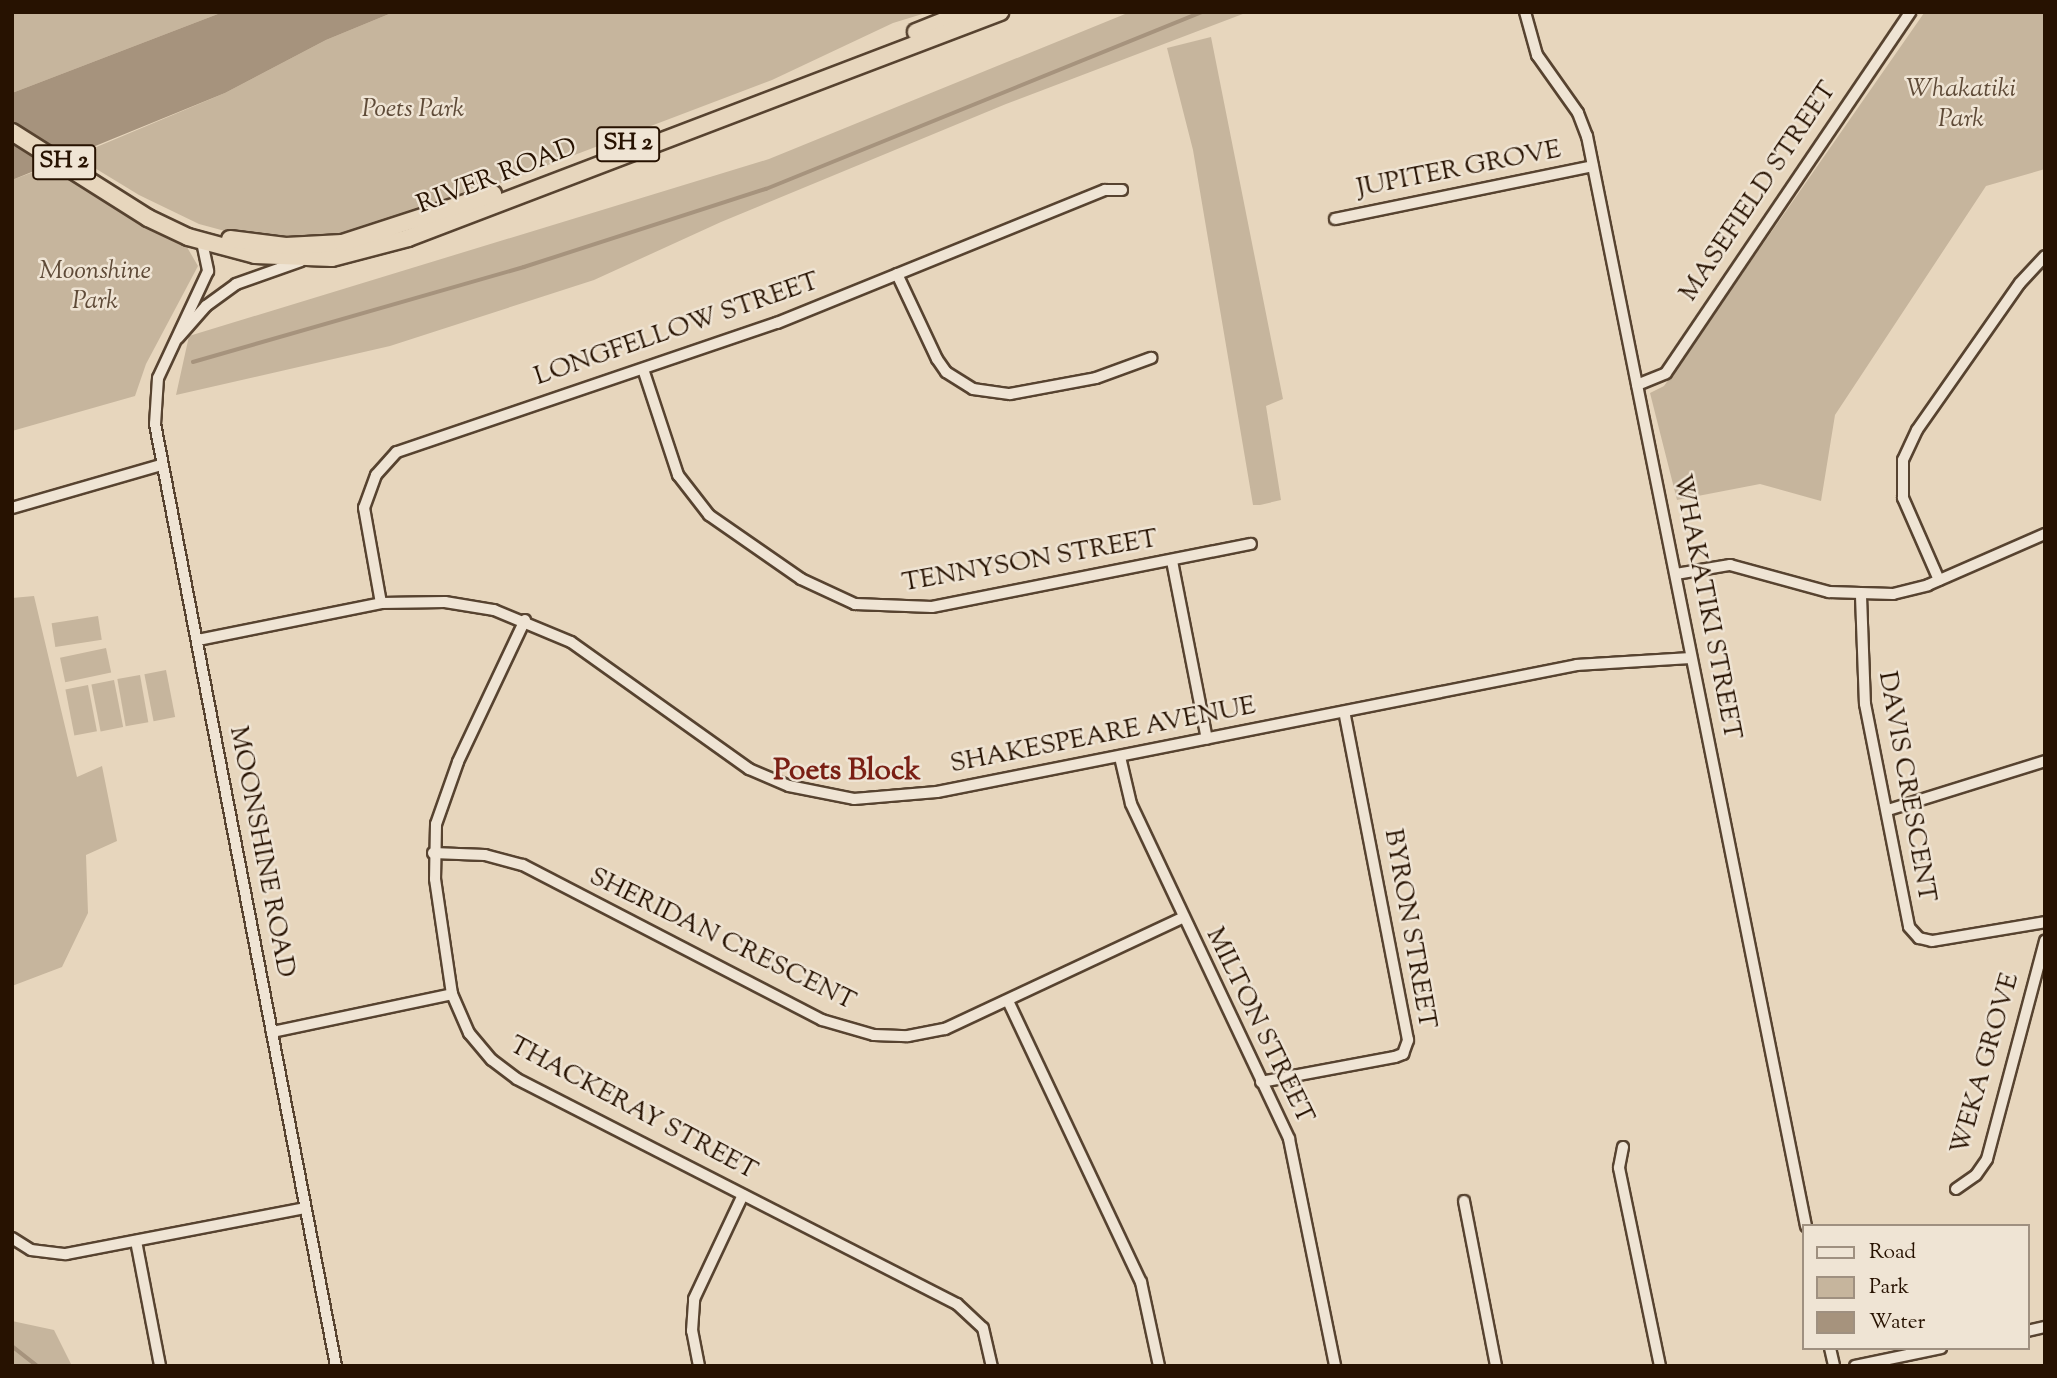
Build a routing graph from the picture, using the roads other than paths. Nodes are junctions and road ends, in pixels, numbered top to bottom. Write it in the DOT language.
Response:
graph roads {
  1 [pos="966,12"];
  2 [pos="1000,12"];
  3 [pos="1525,12"];
  4 [pos="1910,12"];
  5 [pos="12,132"];
  6 [pos="1593,166"];
  7 [pos="1122,190"];
  8 [pos="121,196"];
  9 [pos="1335,219"];
  10 [pos="202,242"];
  11 [pos="2045,256"];
  12 [pos="307,260"];
  13 [pos="897,274"];
  14 [pos="170,348"];
  15 [pos="1151,358"];
  16 [pos="643,369"];
  17 [pos="1637,385"];
  18 [pos="161,465"];
  19 [pos="12,508"];
  20 [pos="2045,534"];
  21 [pos="1251,544"];
  22 [pos="1172,561"];
  23 [pos="1676,574"];
  24 [pos="1939,580"];
  25 [pos="1861,596"];
  26 [pos="381,603"];
  27 [pos="525,620"];
  28 [pos="198,640"];
  29 [pos="1690,658"];
  30 [pos="1344,712"];
  31 [pos="1208,739"];
  32 [pos="1120,757"];
  33 [pos="2045,761"];
  34 [pos="1888,810"];
  35 [pos="433,853"];
  36 [pos="1182,918"];
  37 [pos="2045,922"];
  38 [pos="2045,941"];
  39 [pos="452,995"];
  40 [pos="1008,1001"];
  41 [pos="272,1032"];
  42 [pos="1261,1082"];
  43 [pos="1623,1147"];
  44 [pos="1955,1189"];
  45 [pos="743,1195"];
  46 [pos="1464,1201"];
  47 [pos="305,1208"];
  48 [pos="1806,1224"];
  49 [pos="12,1238"];
  50 [pos="136,1241"];
  51 [pos="1931,1350"];
  52 [pos="160,1366"];
  53 [pos="336,1366"];
  54 [pos="699,1366"];
  55 [pos="992,1366"];
  56 [pos="1159,1366"];
  57 [pos="1335,1366"];
  58 [pos="1496,1366"];
  59 [pos="1660,1366"];
  60 [pos="1855,1366"];
  1 -- 8 [label="highway, RIVER ROAD / SH 2"];
  2 -- 12 [label="highway, RIVER ROAD / SH 2"];
  3 -- 6 [label="street, WHAKATIKI STREET"];
  4 -- 17 [label="street, MASEFIELD STREET"];
  5 -- 8 [label="highway, RIVER ROAD / SH 2"];
  6 -- 9 [label="street, JUPITER GROVE"];
  6 -- 17 [label="street, WHAKATIKI STREET"];
  7 -- 13 [label="street, LONGFELLOW STREET"];
  8 -- 10 [label="highway, RIVER ROAD / SH 2"];
  10 -- 12 [label="highway, RIVER ROAD / SH 2"];
  10 -- 14 [label="street, MOONSHINE ROAD"];
  11 -- 24 [label="street"];
  12 -- 14 [label="street, MOONSHINE ROAD"];
  13 -- 15 [label="street"];
  13 -- 16 [label="street, LONGFELLOW STREET"];
  14 -- 18 [label="street, MOONSHINE ROAD"];
  16 -- 22 [label="street, TENNYSON STREET"];
  16 -- 26 [label="street, LONGFELLOW STREET"];
  17 -- 23 [label="street, WHAKATIKI STREET"];
  18 -- 19 [label="street"];
  18 -- 28 [label="street, MOONSHINE ROAD"];
  20 -- 24 [label="street"];
  21 -- 22 [label="street, TENNYSON STREET"];
  22 -- 31 [label="street"];
  23 -- 25 [label="street"];
  23 -- 29 [label="street, WHAKATIKI STREET"];
  24 -- 25 [label="street"];
  25 -- 34 [label="street, DAVIS CRESCENT"];
  26 -- 27 [label="street, SHAKESPEARE AVENUE"];
  26 -- 28 [label="street, SHAKESPEARE AVENUE"];
  27 -- 32 [label="street, SHAKESPEARE AVENUE"];
  27 -- 35 [label="street, THACKERAY STREET"];
  28 -- 41 [label="street, MOONSHINE ROAD"];
  29 -- 30 [label="street, SHAKESPEARE AVENUE"];
  29 -- 48 [label="street, WHAKATIKI STREET"];
  30 -- 31 [label="street, SHAKESPEARE AVENUE"];
  30 -- 42 [label="street, BYRON STREET"];
  31 -- 32 [label="street, SHAKESPEARE AVENUE"];
  32 -- 36 [label="street, MILTON STREET"];
  33 -- 34 [label="street"];
  34 -- 37 [label="street, DAVIS CRESCENT"];
  35 -- 39 [label="street, THACKERAY STREET"];
  35 -- 40 [label="street, SHERIDAN CRESCENT"];
  36 -- 40 [label="street, SHERIDAN CRESCENT"];
  36 -- 42 [label="street, MILTON STREET"];
  38 -- 44 [label="street, WEKA GROVE"];
  39 -- 41 [label="street"];
  39 -- 45 [label="street, THACKERAY STREET"];
  40 -- 56 [label="street"];
  41 -- 47 [label="street, MOONSHINE ROAD"];
  42 -- 57 [label="street, MILTON STREET"];
  43 -- 59 [label="street"];
  45 -- 54 [label="street"];
  45 -- 55 [label="street, THACKERAY STREET"];
  46 -- 58 [label="street"];
  47 -- 50 [label="street"];
  47 -- 53 [label="street, MOONSHINE ROAD"];
  49 -- 50 [label="street"];
  50 -- 52 [label="street"];
  51 -- 60 [label="street"];
}
